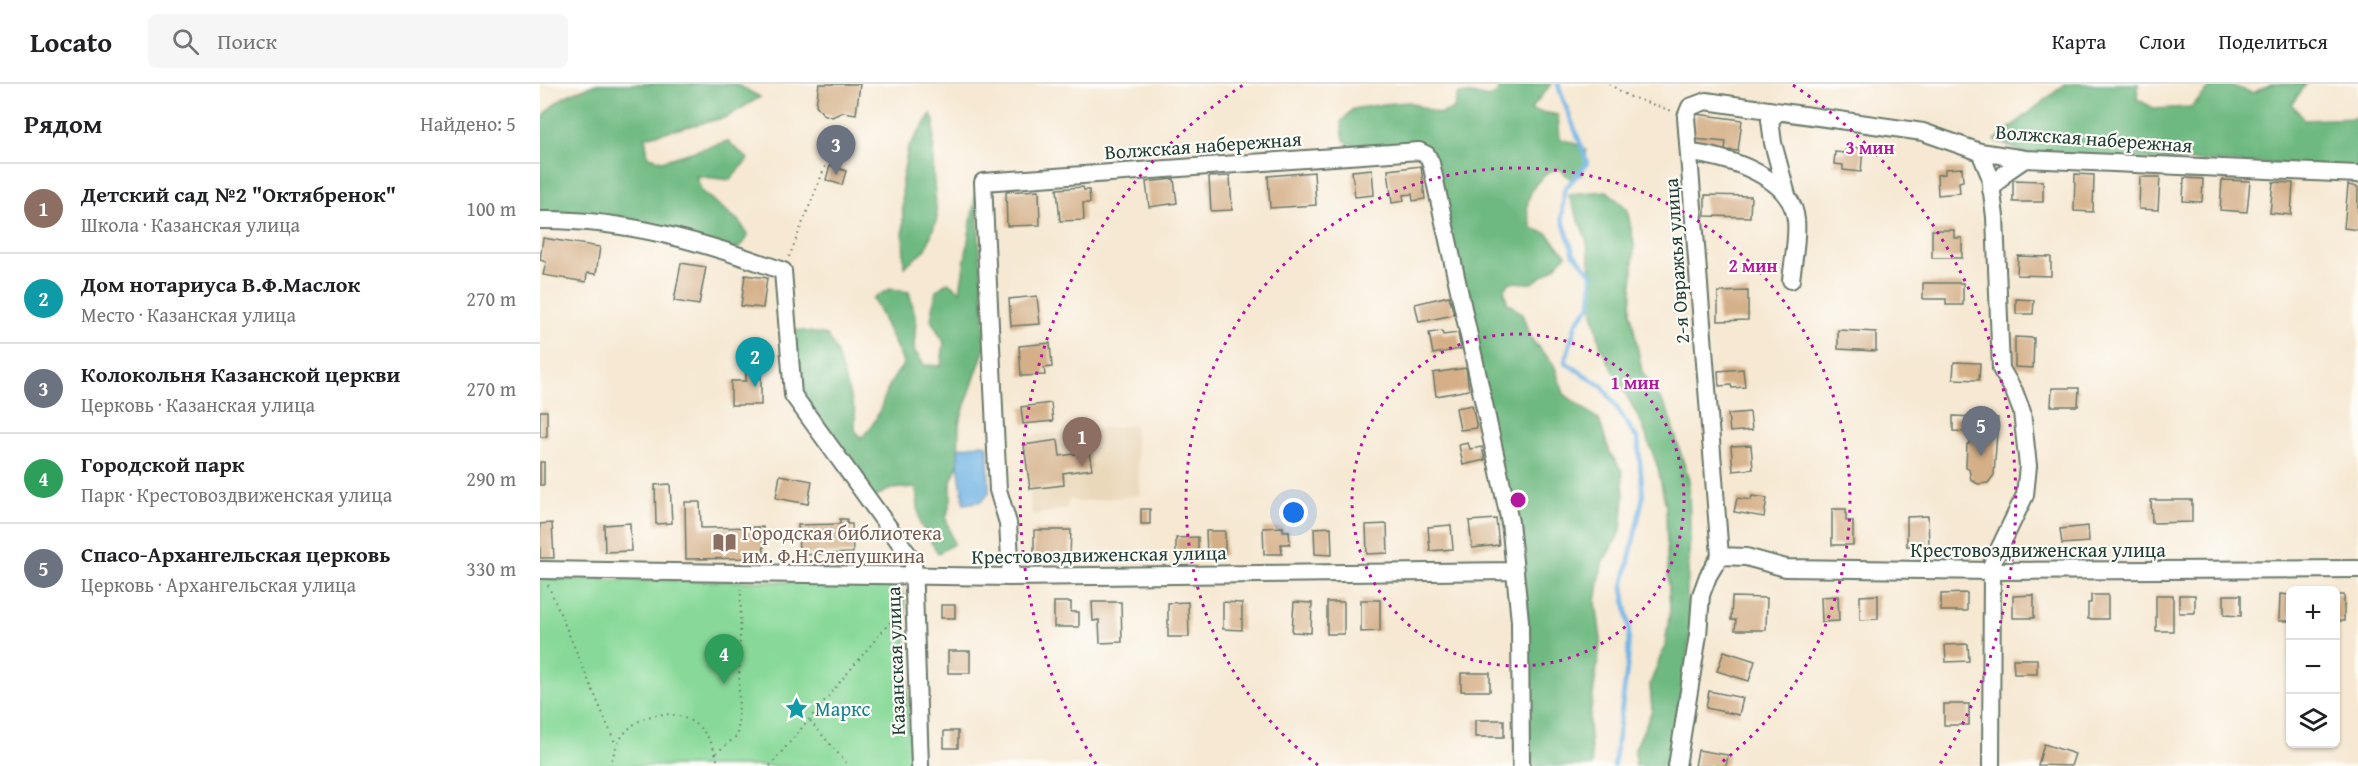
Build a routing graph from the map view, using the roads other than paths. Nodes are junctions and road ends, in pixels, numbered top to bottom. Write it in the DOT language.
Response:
graph roads {
  1 [pos="1688,112"];
  2 [pos="1778,112"];
  3 [pos="1980,152"];
  4 [pos="1689,153"];
  5 [pos="2025,159"];
  6 [pos="2358,174"];
  7 [pos="1991,190"];
  8 [pos="1787,196"];
  9 [pos="540,220"];
  10 [pos="1791,280"];
  11 [pos="1720,556"];
  12 [pos="2358,569"];
  13 [pos="541,570"];
  14 [pos="1514,571"];
  15 [pos="1992,571"];
  16 [pos="914,576"];
  17 [pos="1011,577"];
  18 [pos="920,766"];
  19 [pos="1521,766"];
  20 [pos="1677,766"];
  21 [pos="1990,766"];
  1 -- 2 [label="street, Волжская набережная"];
  1 -- 4 [label="street, 2-я Овражья улица"];
  2 -- 3 [label="street, Волжская набережная"];
  2 -- 8 [label="street"];
  3 -- 5 [label="street, Волжская набережная"];
  3 -- 7 [label="street"];
  4 -- 8 [label="street"];
  4 -- 11 [label="street, 2-я Овражья улица"];
  5 -- 6 [label="street, Волжская набережная"];
  5 -- 7 [label="street"];
  7 -- 15 [label="street"];
  8 -- 10 [label="street"];
  9 -- 16 [label="street, Казанская улица"];
  11 -- 15 [label="street, Крестовоздвиженская улица"];
  11 -- 20 [label="street"];
  12 -- 15 [label="street, Крестовоздвиженская улица"];
  13 -- 16 [label="street, Крестовоздвиженская улица"];
  14 -- 17 [label="street, Крестовоздвиженская улица"];
  14 -- 17 [label="street, Волжская набережная"];
  14 -- 19 [label="street"];
  15 -- 21 [label="street"];
  16 -- 17 [label="street, Крестовоздвиженская улица"];
  16 -- 18 [label="street, Казанская улица"];
}
